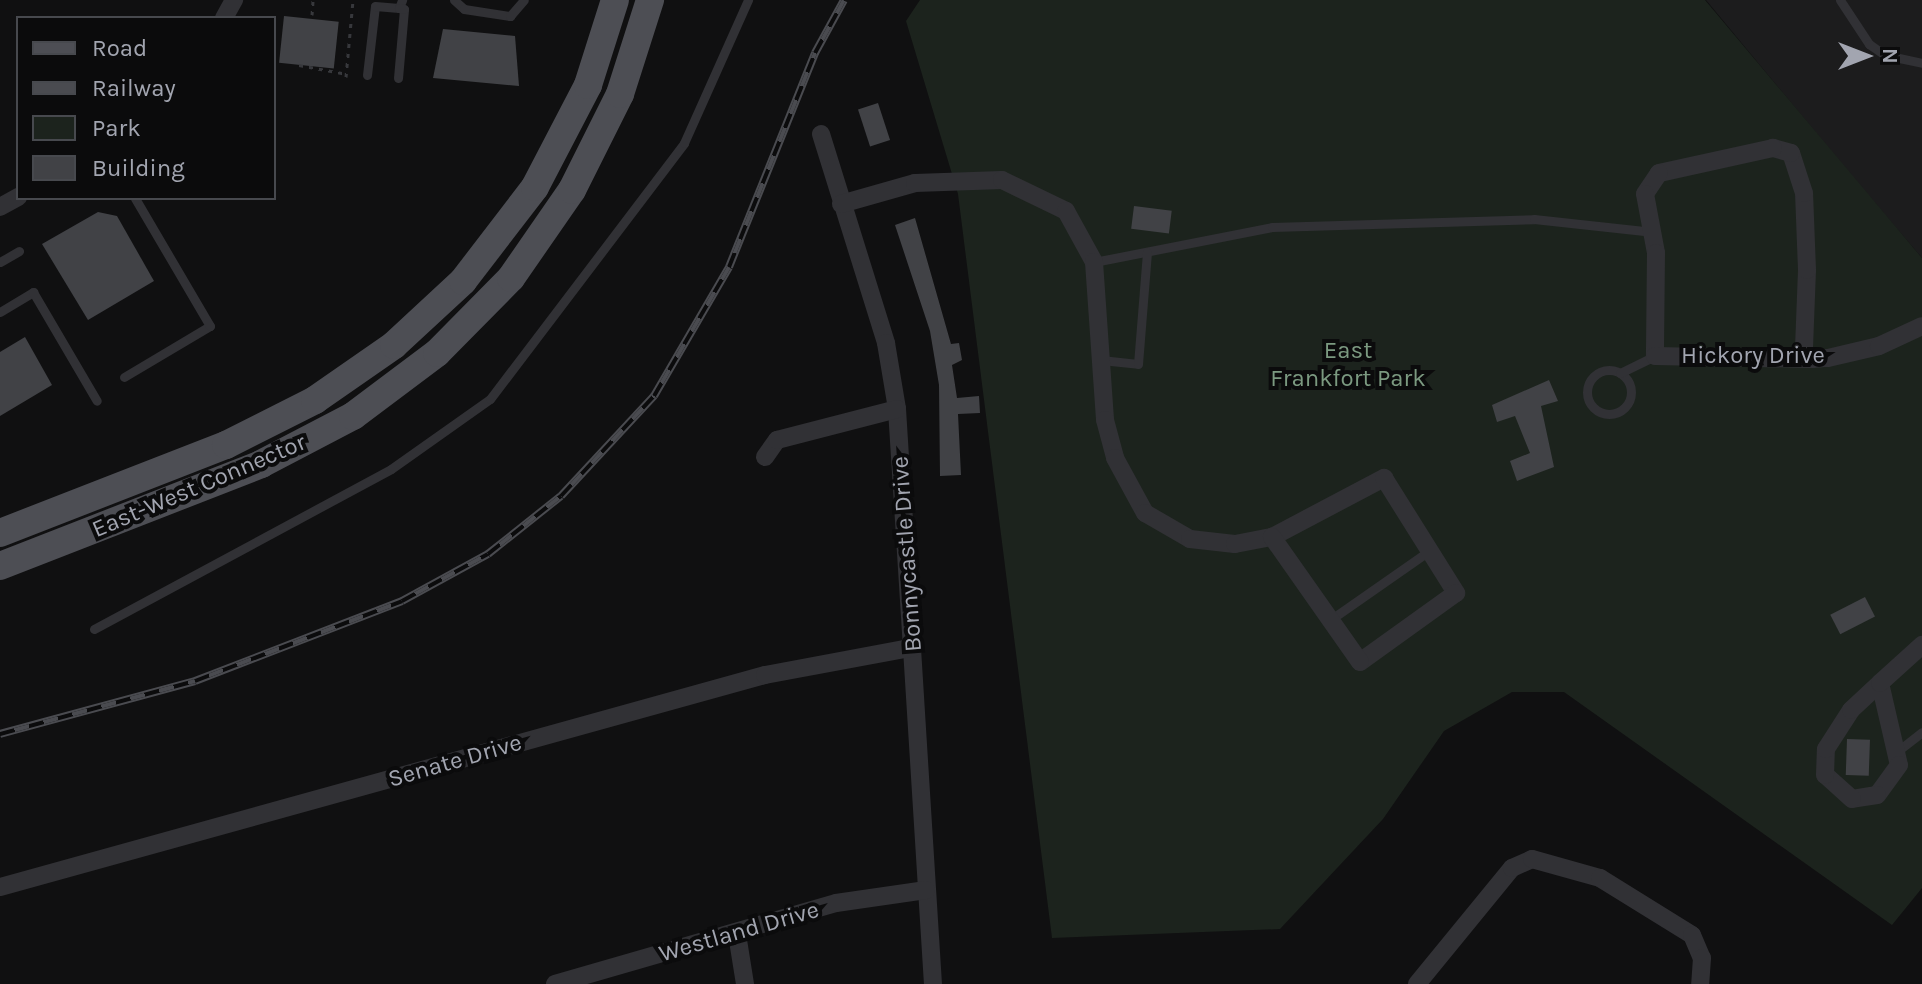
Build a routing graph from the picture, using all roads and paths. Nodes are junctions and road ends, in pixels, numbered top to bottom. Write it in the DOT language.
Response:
graph roads {
  1 [pos="313,0"];
  2 [pos="352,0"];
  3 [pos="454,0"];
  4 [pos="524,0"];
  5 [pos="615,0"];
  6 [pos="650,0"];
  7 [pos="748,0"];
  8 [pos="1840,0"];
  9 [pos="401,4"];
  10 [pos="312,15"];
  11 [pos="1922,63"];
  12 [pos="299,65"];
  13 [pos="367,75"];
  14 [pos="398,78"];
  15 [pos="821,134"];
  16 [pos="136,200"];
  17 [pos="841,204"];
  18 [pos="1653,232"];
  19 [pos="19,251"];
  20 [pos="1147,252"];
  21 [pos="0,262"];
  22 [pos="1094,262"];
  23 [pos="0,312"];
  24 [pos="1922,326"];
  25 [pos="1655,356"];
  26 [pos="1788,358"];
  27 [pos="1101,360"];
  28 [pos="1620,373"];
  29 [pos="124,377"];
  30 [pos="97,401"];
  31 [pos="897,409"];
  32 [pos="765,457"];
  33 [pos="0,533"];
  34 [pos="1272,537"];
  35 [pos="1430,551"];
  36 [pos="0,566"];
  37 [pos="1330,620"];
  38 [pos="94,629"];
  39 [pos="1922,645"];
  40 [pos="914,647"];
  41 [pos="1880,683"];
  42 [pos="1922,732"];
  43 [pos="1899,750"];
  44 [pos="0,887"];
  45 [pos="926,890"];
  46 [pos="737,934"];
  47 [pos="555,984"];
  48 [pos="745,984"];
  49 [pos="933,984"];
  50 [pos="1417,984"];
  51 [pos="1700,984"];
  1 -- 10 [label="path"];
  2 -- 12 [label="path"];
  3 -- 4 [label="lane"];
  5 -- 33 [label="main road, East-West Connector"];
  6 -- 36 [label="main road, East-West Connector"];
  7 -- 38 [label="lane"];
  8 -- 11 [label="lane"];
  9 -- 13 [label="lane"];
  9 -- 14 [label="lane"];
  15 -- 17 [label="street, Bonnycastle Drive"];
  16 -- 29 [label="lane"];
  17 -- 22 [label="street"];
  17 -- 31 [label="street, Bonnycastle Drive"];
  18 -- 20 [label="lane"];
  18 -- 25 [label="street, Hickory Drive"];
  18 -- 26 [label="street"];
  19 -- 21 [label="lane"];
  20 -- 22 [label="lane"];
  20 -- 27 [label="lane"];
  22 -- 27 [label="street"];
  23 -- 30 [label="lane"];
  24 -- 26 [label="street, Hickory Drive"];
  25 -- 26 [label="street, Hickory Drive"];
  25 -- 28 [label="lane"];
  27 -- 34 [label="street"];
  28 -- 28 [label="lane"];
  31 -- 32 [label="street"];
  31 -- 40 [label="street, Bonnycastle Drive"];
  34 -- 35 [label="street"];
  34 -- 37 [label="street"];
  35 -- 37 [label="lane"];
  35 -- 37 [label="street"];
  39 -- 41 [label="street"];
  40 -- 44 [label="street, Senate Drive"];
  40 -- 45 [label="street, Bonnycastle Drive"];
  41 -- 43 [label="street"];
  41 -- 43 [label="street"];
  42 -- 43 [label="lane"];
  45 -- 46 [label="street, Westland Drive"];
  45 -- 49 [label="street, Bonnycastle Drive"];
  46 -- 47 [label="street, Westland Drive"];
  46 -- 48 [label="street"];
  50 -- 51 [label="street"];
}
